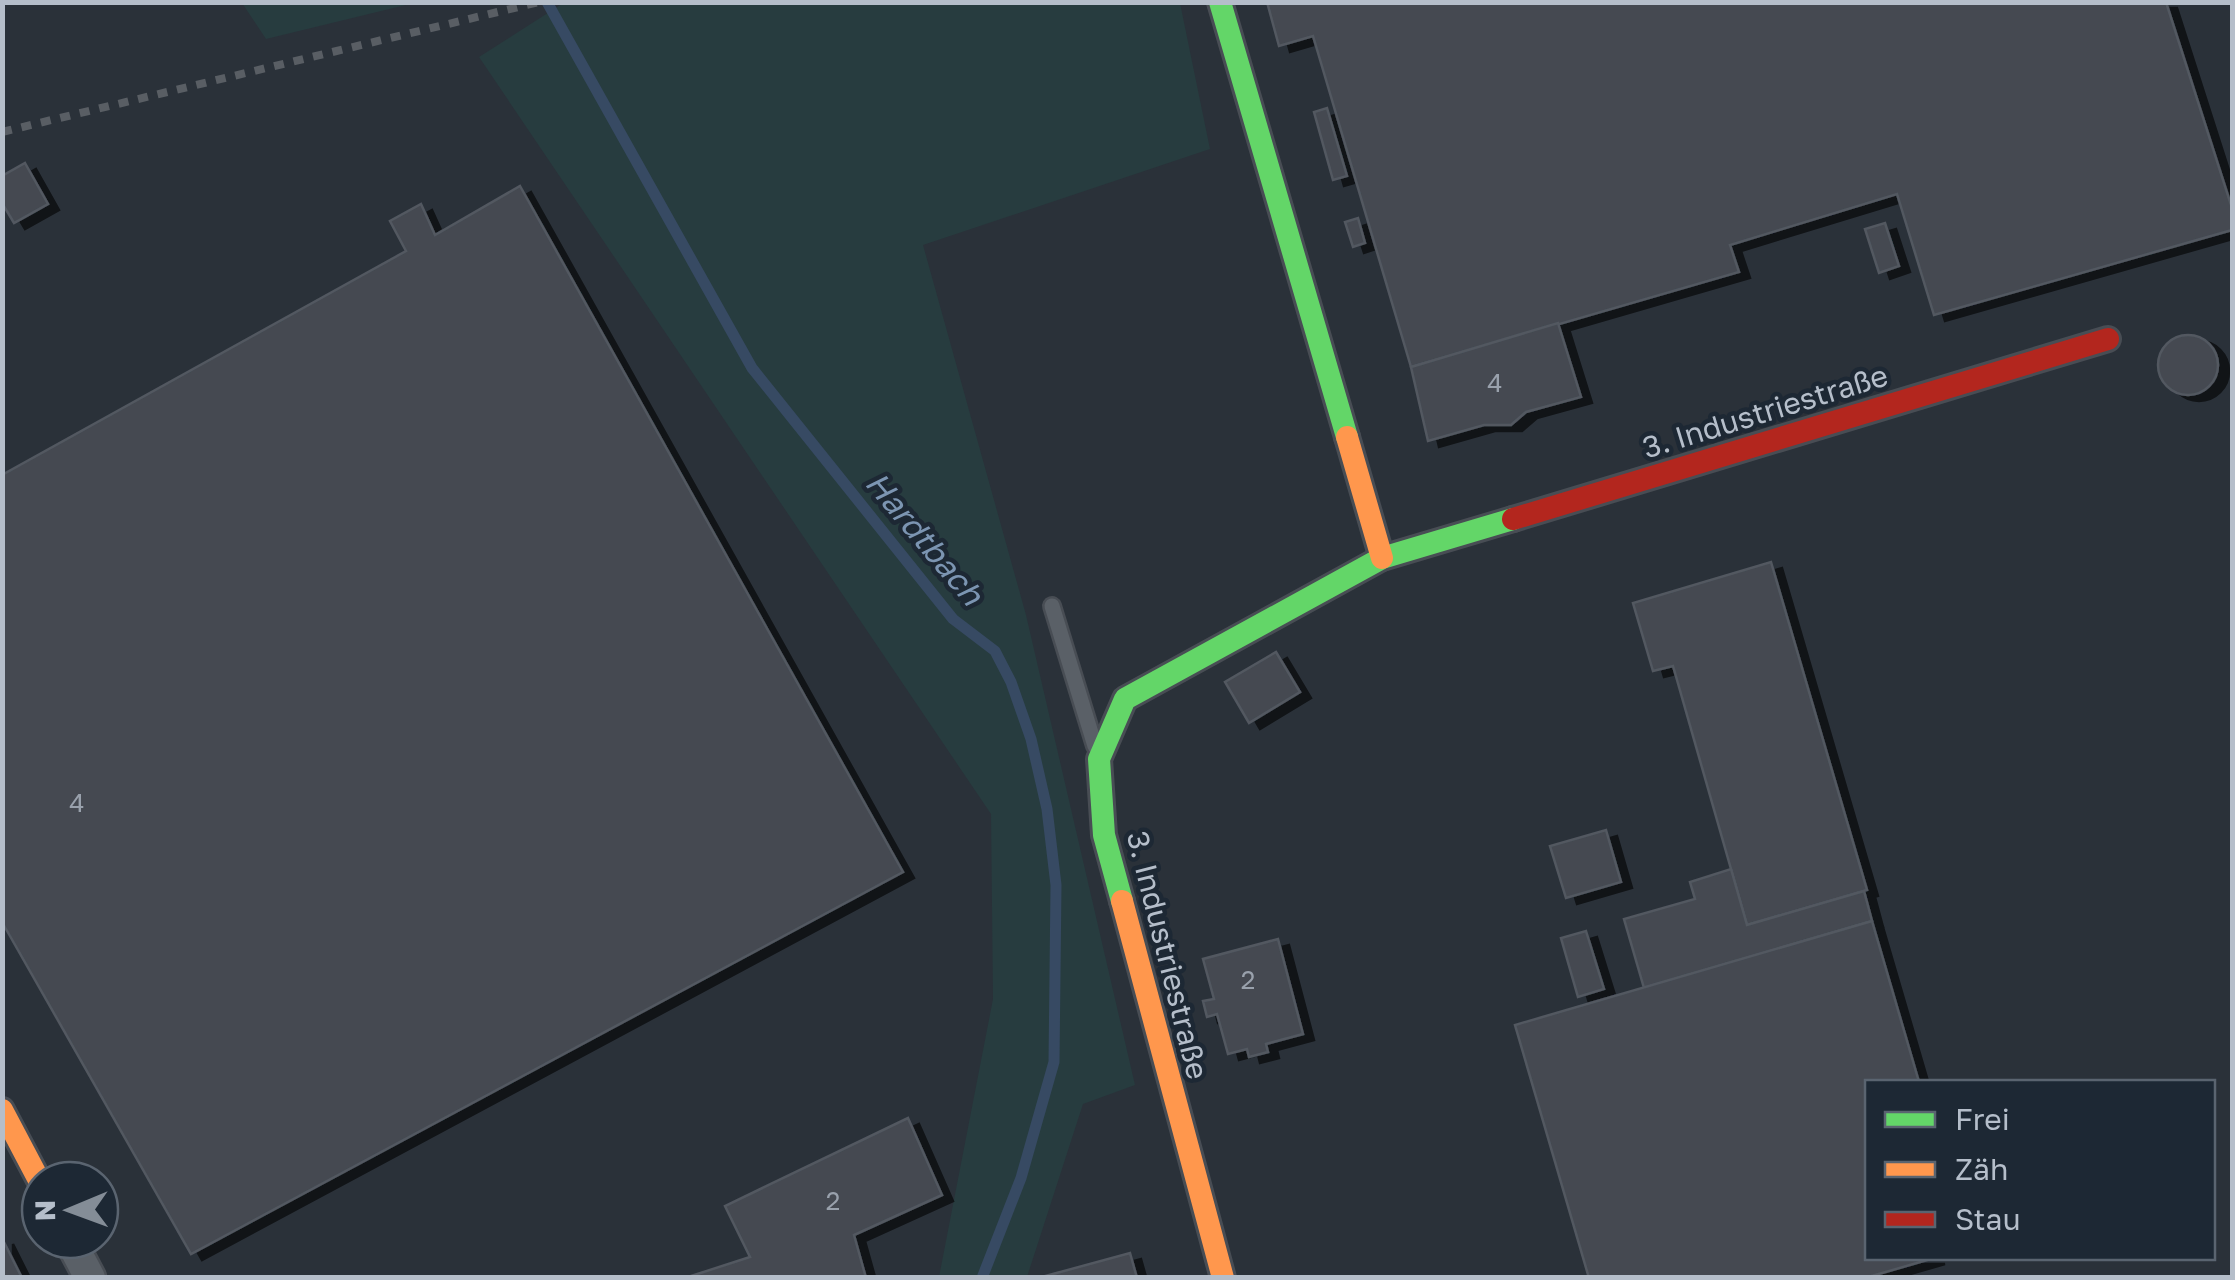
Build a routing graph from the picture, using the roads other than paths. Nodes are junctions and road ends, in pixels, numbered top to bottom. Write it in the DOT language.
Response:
graph roads {
  1 [pos="1220,2"];
  2 [pos="2108,338"];
  3 [pos="1382,558"];
  4 [pos="1052,606"];
  5 [pos="1099,760"];
  6 [pos="2,1110"];
  7 [pos="28,1160"];
  8 [pos="1223,1278"];
  1 -- 3 [label="street"];
  2 -- 3 [label="street, 3. Industriestraße"];
  3 -- 5 [label="street, 3. Industriestraße"];
  4 -- 5 [label="lane"];
  5 -- 8 [label="street, 3. Industriestraße"];
  6 -- 7 [label="street"];
}
